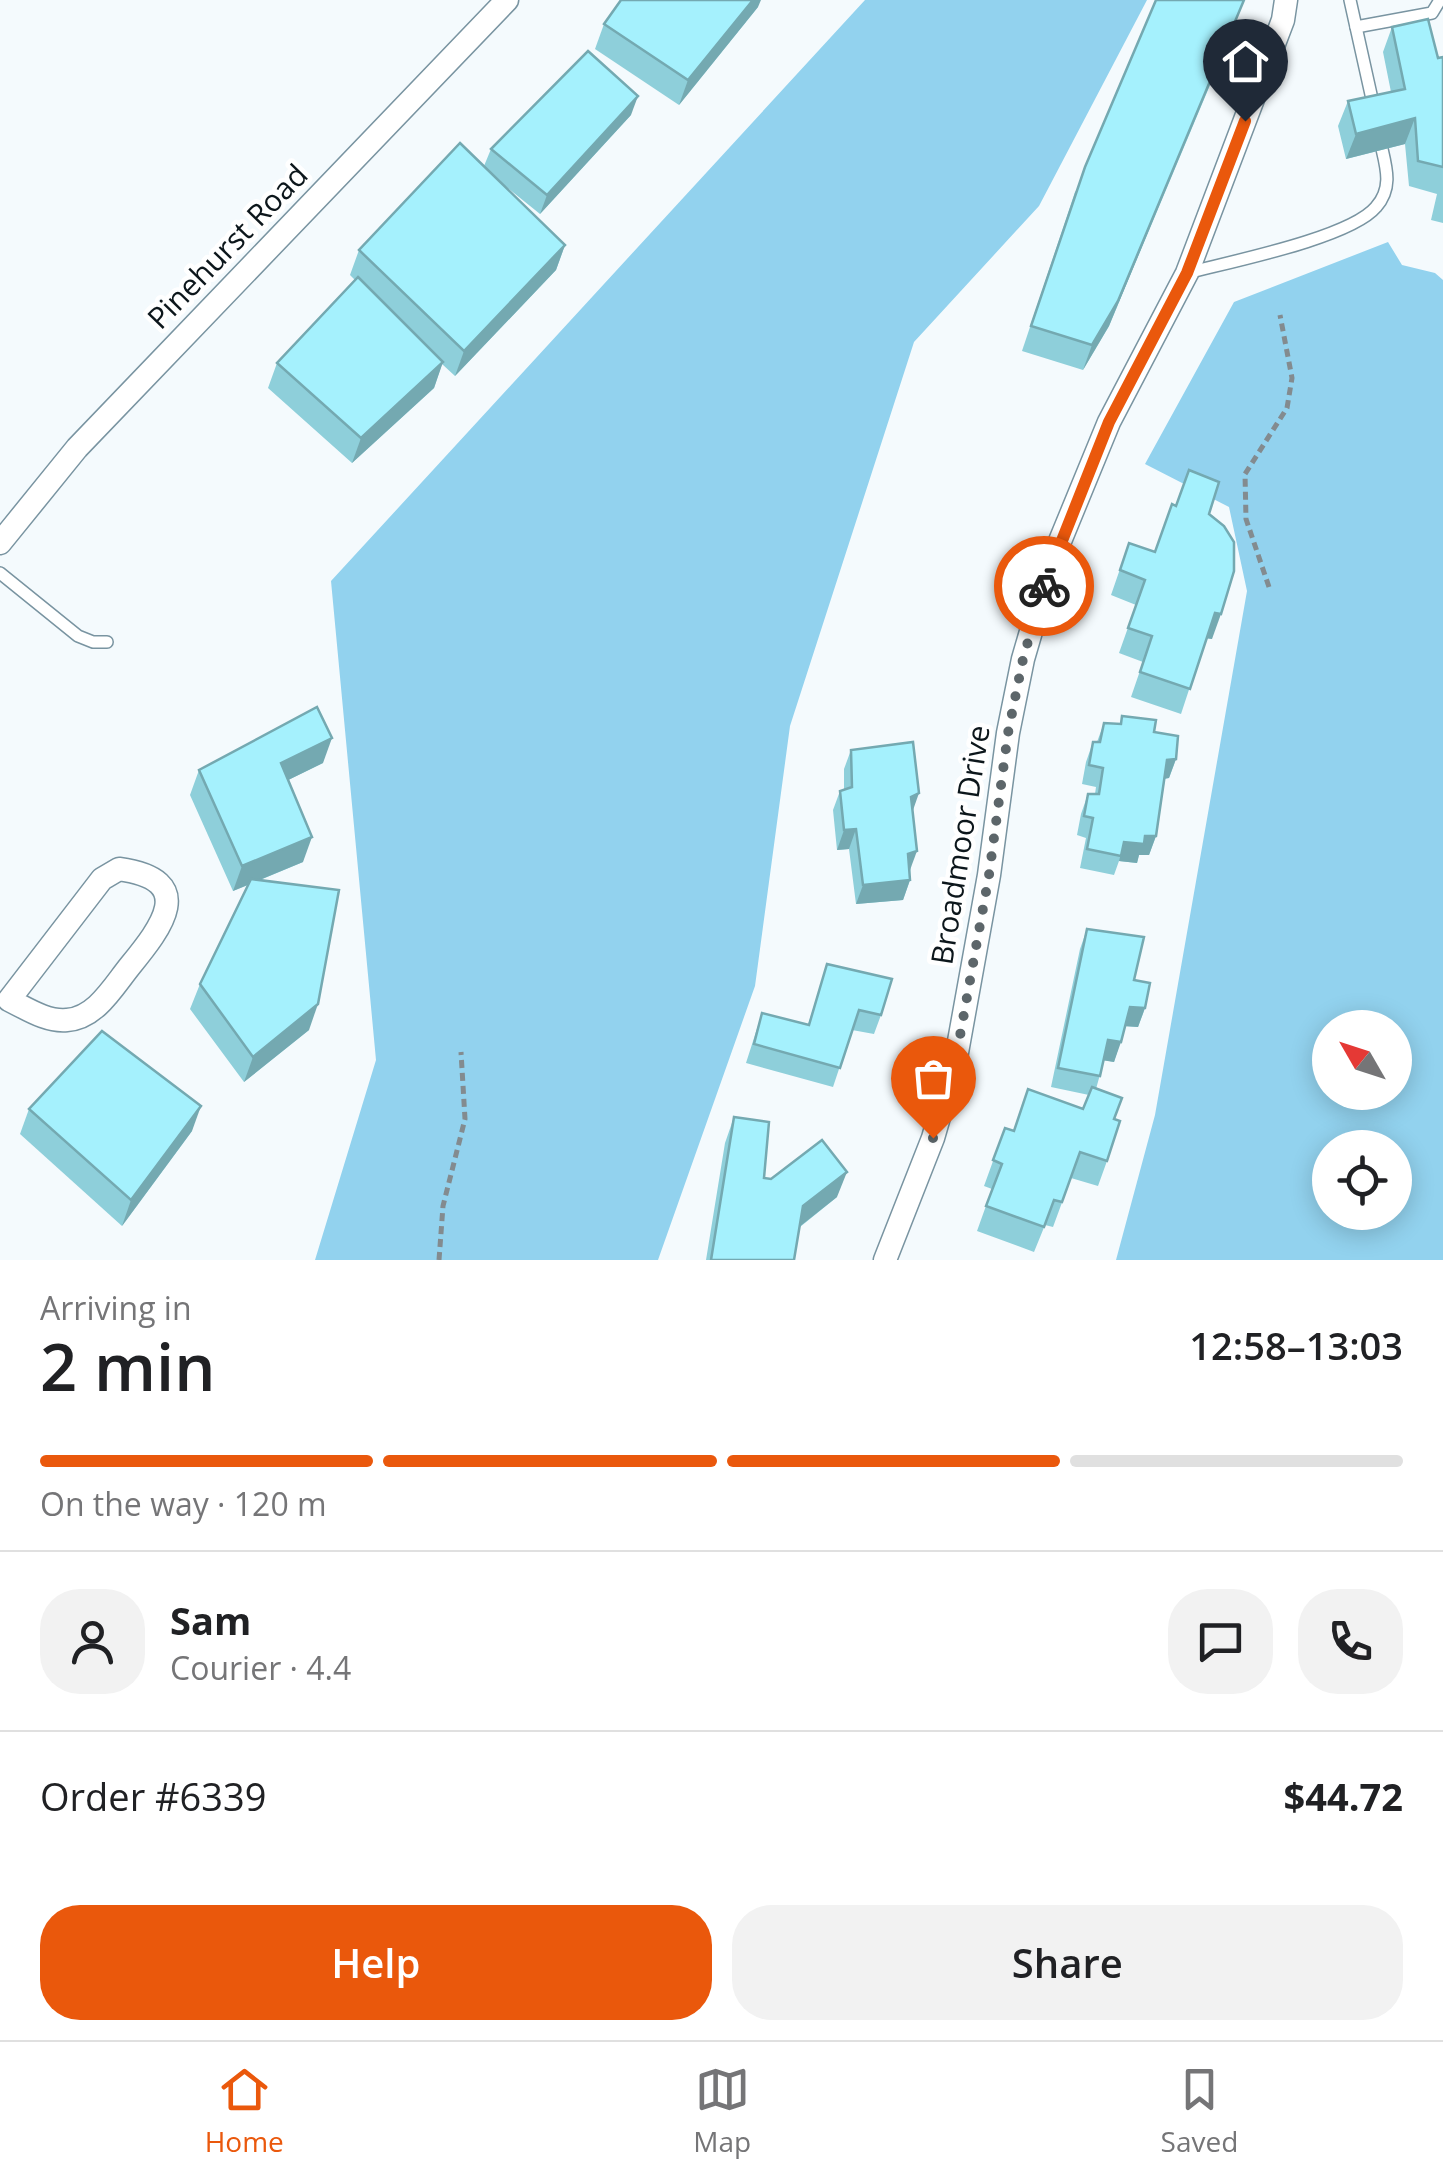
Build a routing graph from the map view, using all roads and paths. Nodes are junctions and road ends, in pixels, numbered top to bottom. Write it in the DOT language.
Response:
graph roads {
  1 [pos="507,0"];
  2 [pos="1286,0"];
  3 [pos="1350,0"];
  4 [pos="1440,0"];
  5 [pos="1356,27"];
  6 [pos="1376,118"];
  7 [pos="1382,149"];
  8 [pos="1187,273"];
  9 [pos="1280,315"];
  10 [pos="0,543"];
  11 [pos="0,573"];
  12 [pos="1269,588"];
  13 [pos="107,642"];
  14 [pos="4,1005"];
  15 [pos="461,1052"];
  16 [pos="439,1260"];
  17 [pos="885,1260"];
  1 -- 10 [label="street, Pinehurst Road"];
  2 -- 8 [label="street, Broadmoor Drive"];
  3 -- 5 [label="lane"];
  4 -- 5 [label="lane"];
  5 -- 6 [label="lane"];
  7 -- 8 [label="lane"];
  8 -- 17 [label="street, Broadmoor Drive"];
  9 -- 12 [label="path"];
  11 -- 13 [label="lane"];
  14 -- 14 [label="street"];
  15 -- 16 [label="path"];
}
